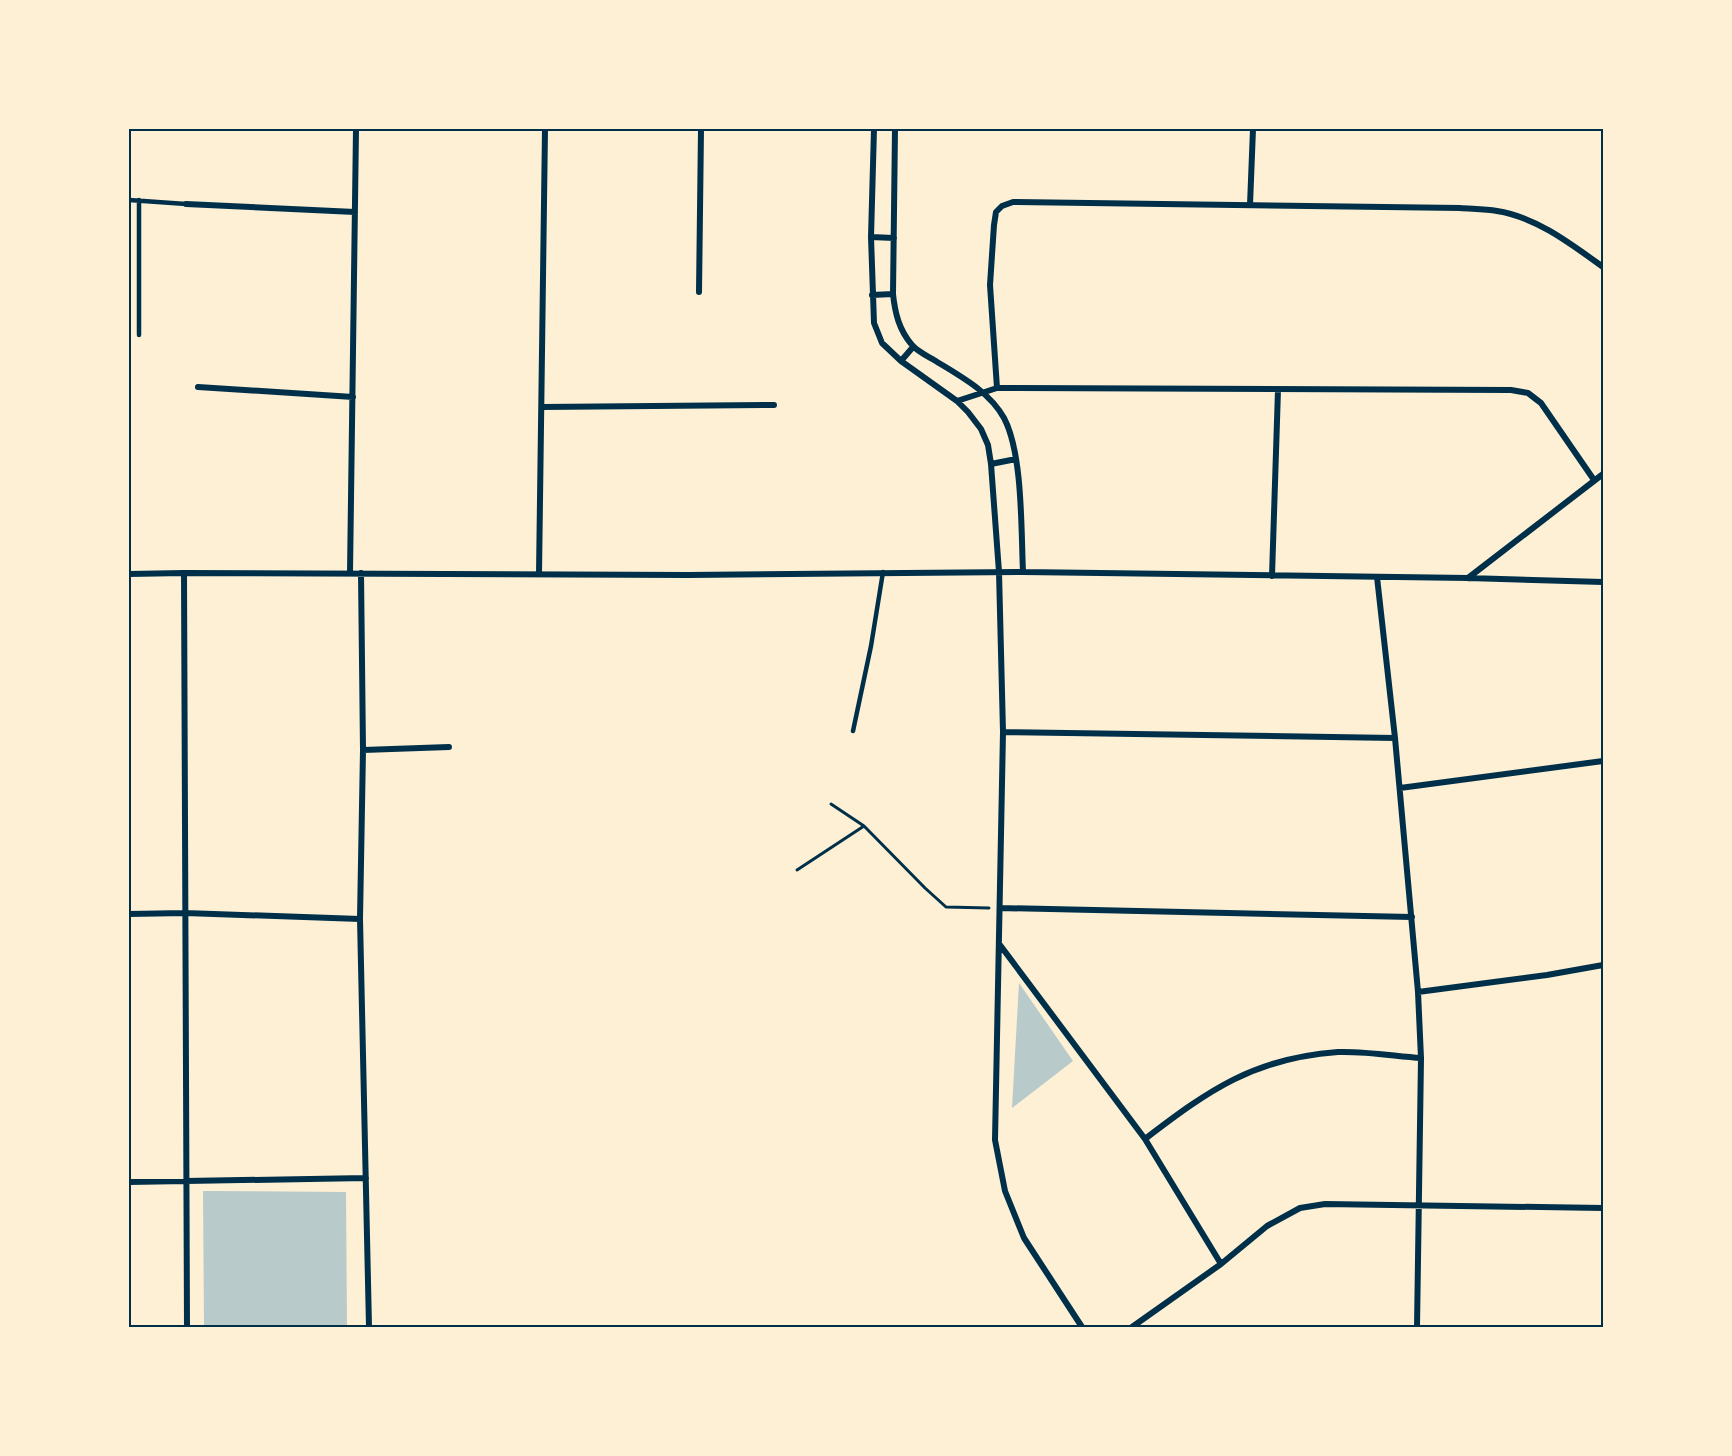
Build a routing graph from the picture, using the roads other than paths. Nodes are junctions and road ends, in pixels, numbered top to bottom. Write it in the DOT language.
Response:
graph roads {
  1 [pos="356,129"];
  2 [pos="545,129"];
  3 [pos="701,129"];
  4 [pos="874,129"];
  5 [pos="895,129"];
  6 [pos="1252,129"];
  7 [pos="129,200"];
  8 [pos="139,200"];
  9 [pos="186,204"];
  10 [pos="1250,205"];
  11 [pos="355,212"];
  12 [pos="871,237"];
  13 [pos="894,238"];
  14 [pos="1603,267"];
  15 [pos="699,292"];
  16 [pos="893,294"];
  17 [pos="872,295"];
  18 [pos="138,335"];
  19 [pos="913,347"];
  20 [pos="901,361"];
  21 [pos="198,387"];
  22 [pos="997,388"];
  23 [pos="1278,390"];
  24 [pos="982,391"];
  25 [pos="353,397"];
  26 [pos="957,401"];
  27 [pos="774,405"];
  28 [pos="542,407"];
  29 [pos="1016,459"];
  30 [pos="992,464"];
  31 [pos="1603,474"];
  32 [pos="1594,480"];
  33 [pos="883,572"];
  34 [pos="999,572"];
  35 [pos="1023,572"];
  36 [pos="184,573"];
  37 [pos="350,573"];
  38 [pos="361,573"];
  39 [pos="539,573"];
  40 [pos="129,574"];
  41 [pos="1272,576"];
  42 [pos="1377,577"];
  43 [pos="1468,578"];
  44 [pos="1603,582"];
  45 [pos="853,731"];
  46 [pos="1003,732"];
  47 [pos="1395,738"];
  48 [pos="449,747"];
  49 [pos="363,750"];
  50 [pos="1603,761"];
  51 [pos="1400,788"];
  52 [pos="1000,908"];
  53 [pos="185,912"];
  54 [pos="129,914"];
  55 [pos="1412,916"];
  56 [pos="360,919"];
  57 [pos="999,945"];
  58 [pos="1603,965"];
  59 [pos="1418,992"];
  60 [pos="1421,1058"];
  61 [pos="1145,1139"];
  62 [pos="366,1178"];
  63 [pos="186,1180"];
  64 [pos="129,1182"];
  65 [pos="1419,1204"];
  66 [pos="1603,1208"];
  67 [pos="1221,1264"];
  68 [pos="187,1327"];
  69 [pos="369,1327"];
  70 [pos="1082,1327"];
  71 [pos="1132,1327"];
  72 [pos="1417,1327"];
  1 -- 11 [label="street"];
  2 -- 28 [label="street"];
  3 -- 15 [label="street"];
  4 -- 12 [label="street"];
  5 -- 13 [label="street"];
  6 -- 10 [label="street"];
  7 -- 8 [label="lane"];
  8 -- 9 [label="lane"];
  8 -- 18 [label="lane"];
  9 -- 11 [label="street"];
  10 -- 14 [label="street"];
  10 -- 22 [label="street"];
  11 -- 25 [label="street"];
  12 -- 13 [label="street"];
  12 -- 17 [label="street"];
  13 -- 16 [label="street"];
  16 -- 17 [label="street"];
  16 -- 19 [label="street"];
  17 -- 20 [label="street"];
  19 -- 20 [label="street"];
  19 -- 24 [label="street"];
  20 -- 26 [label="street"];
  21 -- 25 [label="street"];
  22 -- 23 [label="street"];
  22 -- 24 [label="street"];
  23 -- 32 [label="street"];
  23 -- 41 [label="street"];
  24 -- 26 [label="street"];
  24 -- 29 [label="street"];
  25 -- 37 [label="street"];
  26 -- 30 [label="street"];
  27 -- 28 [label="street"];
  28 -- 39 [label="street"];
  29 -- 30 [label="street"];
  29 -- 35 [label="street"];
  30 -- 34 [label="street"];
  31 -- 32 [label="street"];
  32 -- 43 [label="street"];
  33 -- 34 [label="street"];
  33 -- 39 [label="street"];
  33 -- 45 [label="lane"];
  34 -- 35 [label="street"];
  34 -- 46 [label="street"];
  35 -- 41 [label="street"];
  36 -- 37 [label="street"];
  36 -- 40 [label="street"];
  36 -- 53 [label="street"];
  37 -- 38 [label="street"];
  38 -- 39 [label="street"];
  38 -- 49 [label="street"];
  41 -- 42 [label="street"];
  42 -- 43 [label="street"];
  42 -- 47 [label="street"];
  43 -- 44 [label="street"];
  46 -- 47 [label="street"];
  46 -- 52 [label="street"];
  47 -- 51 [label="street"];
  48 -- 49 [label="street"];
  49 -- 56 [label="street"];
  50 -- 51 [label="street"];
  51 -- 55 [label="street"];
  52 -- 55 [label="street"];
  52 -- 57 [label="street"];
  53 -- 54 [label="street"];
  53 -- 56 [label="street"];
  53 -- 63 [label="street"];
  55 -- 59 [label="street"];
  56 -- 62 [label="street"];
  57 -- 61 [label="street"];
  57 -- 70 [label="street"];
  58 -- 59 [label="street"];
  59 -- 60 [label="street"];
  60 -- 61 [label="street"];
  60 -- 65 [label="street"];
  61 -- 67 [label="street"];
  62 -- 63 [label="street"];
  62 -- 69 [label="street"];
  63 -- 64 [label="street"];
  63 -- 68 [label="street"];
  65 -- 66 [label="street"];
  65 -- 67 [label="street"];
  65 -- 72 [label="street"];
  67 -- 71 [label="street"];
}
